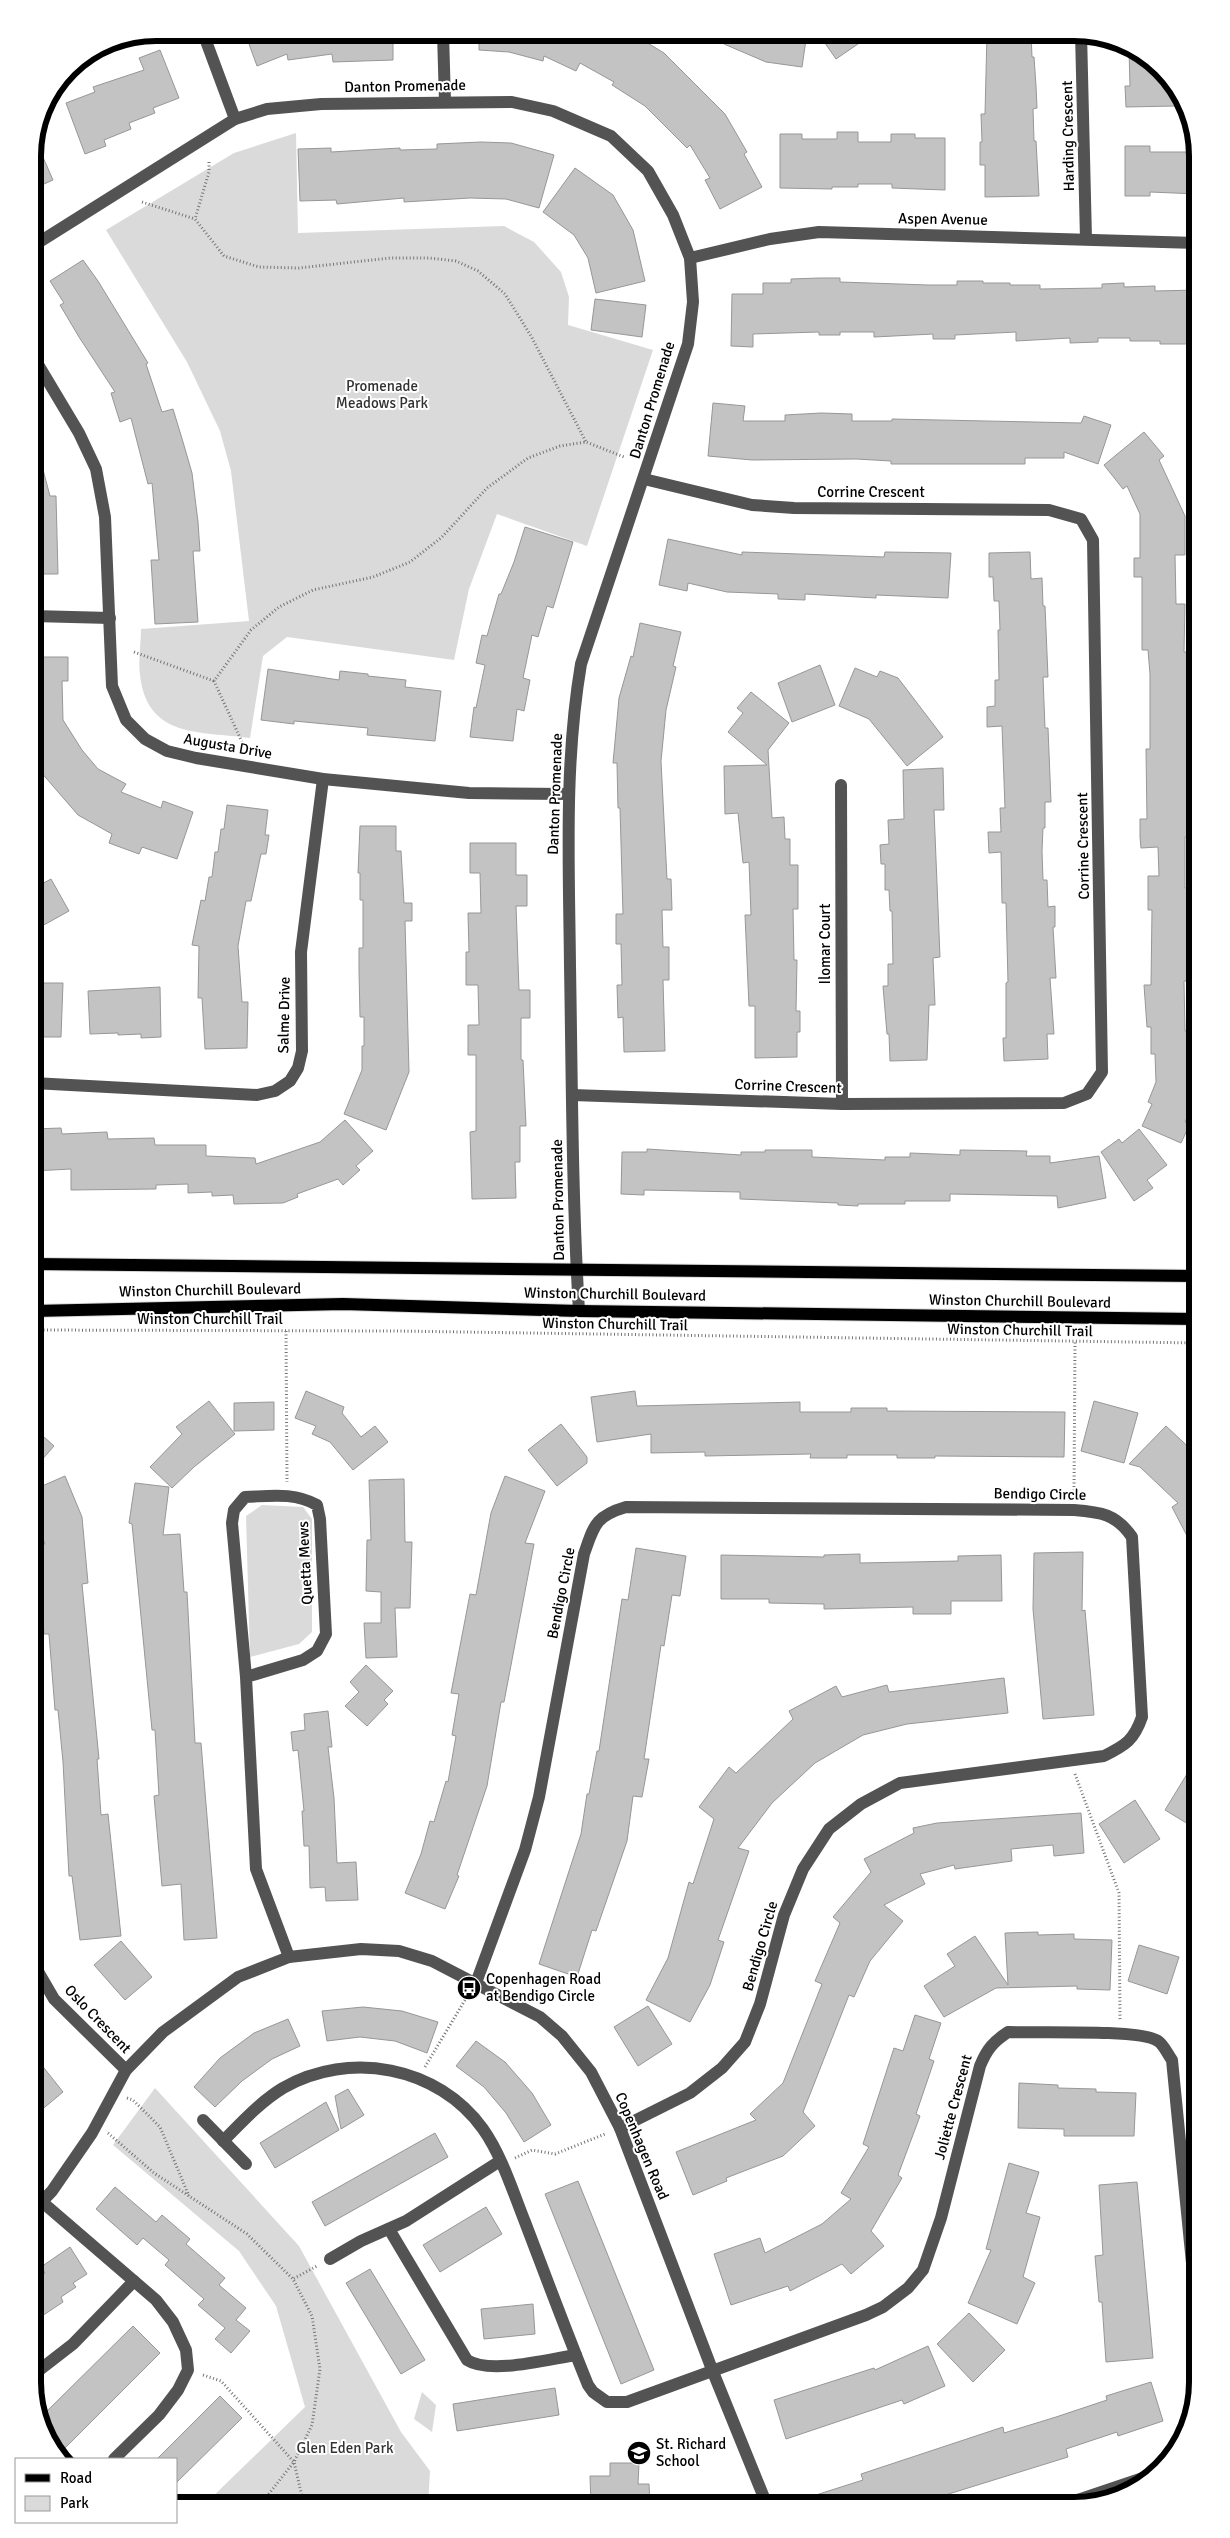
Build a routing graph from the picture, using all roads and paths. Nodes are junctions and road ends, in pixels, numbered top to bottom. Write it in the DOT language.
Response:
graph roads {
  1 [pos="206,41"];
  2 [pos="443,41"];
  3 [pos="1082,41"];
  4 [pos="445,102"];
  5 [pos="235,119"];
  6 [pos="208,162"];
  7 [pos="142,202"];
  8 [pos="195,219"];
  9 [pos="1086,238"];
  10 [pos="41,241"];
  11 [pos="1189,243"];
  12 [pos="690,258"];
  13 [pos="41,369"];
  14 [pos="586,442"];
  15 [pos="624,457"];
  16 [pos="644,479"];
  17 [pos="41,616"];
  18 [pos="110,618"];
  19 [pos="134,652"];
  20 [pos="214,681"];
  21 [pos="242,742"];
  22 [pos="323,779"];
  23 [pos="840,785"];
  24 [pos="568,794"];
  25 [pos="41,1083"];
  26 [pos="572,1095"];
  27 [pos="842,1104"];
  28 [pos="41,1264"];
  29 [pos="576,1269"];
  30 [pos="1189,1276"];
  31 [pos="578,1310"];
  32 [pos="41,1311"];
  33 [pos="1189,1319"];
  34 [pos="41,1330"];
  35 [pos="286,1330"];
  36 [pos="1076,1342"];
  37 [pos="1189,1343"];
  38 [pos="287,1495"];
  39 [pos="1074,1510"];
  40 [pos="246,1677"];
  41 [pos="1070,1762"];
  42 [pos="289,1958"];
  43 [pos="41,1977"];
  44 [pos="476,1982"];
  45 [pos="1120,2034"];
  46 [pos="126,2070"];
  47 [pos="419,2079"];
  48 [pos="114,2093"];
  49 [pos="202,2120"];
  50 [pos="97,2123"];
  51 [pos="620,2128"];
  52 [pos="223,2141"];
  53 [pos="500,2162"];
  54 [pos="246,2164"];
  55 [pos="190,2196"];
  56 [pos="41,2202"];
  57 [pos="41,2209"];
  58 [pos="1189,2226"];
  59 [pos="389,2228"];
  60 [pos="330,2259"];
  61 [pos="293,2279"];
  62 [pos="134,2282"];
  63 [pos="576,2355"];
  64 [pos="41,2368"];
  65 [pos="188,2370"];
  66 [pos="712,2372"];
  67 [pos="115,2458"];
  68 [pos="294,2462"];
  69 [pos="1125,2484"];
  70 [pos="1093,2495"];
  71 [pos="266,2497"];
  72 [pos="302,2497"];
  73 [pos="765,2497"];
  1 -- 5 [label="street"];
  2 -- 4 [label="street"];
  3 -- 9 [label="street, Harding Crescent"];
  4 -- 5 [label="street, Danton Promenade"];
  4 -- 12 [label="street, Danton Promenade"];
  5 -- 10 [label="street, Danton Promenade"];
  6 -- 8 [label="path"];
  7 -- 8 [label="path"];
  8 -- 14 [label="path"];
  9 -- 11 [label="street, Aspen Avenue"];
  9 -- 12 [label="street, Aspen Avenue"];
  12 -- 16 [label="street, Danton Promenade"];
  13 -- 18 [label="street, Augusta Drive"];
  14 -- 15 [label="path"];
  14 -- 20 [label="path"];
  16 -- 24 [label="street, Danton Promenade"];
  16 -- 27 [label="street, Corrine Crescent"];
  17 -- 18 [label="street"];
  18 -- 22 [label="street, Augusta Drive"];
  19 -- 20 [label="path"];
  20 -- 21 [label="path"];
  22 -- 24 [label="street, Augusta Drive"];
  22 -- 25 [label="street, Salme Drive"];
  23 -- 27 [label="street, Ilomar Court"];
  24 -- 26 [label="street, Danton Promenade"];
  26 -- 27 [label="street, Corrine Crescent"];
  26 -- 29 [label="street, Danton Promenade"];
  28 -- 29 [label="main road, Winston Churchill Boulevard"];
  29 -- 30 [label="main road, Winston Churchill Boulevard"];
  29 -- 31 [label="street, Danton Promenade"];
  31 -- 32 [label="main road, Winston Churchill Boulevard"];
  31 -- 33 [label="main road, Winston Churchill Boulevard"];
  34 -- 35 [label="path, Winston Churchill Trail"];
  35 -- 36 [label="path, Winston Churchill Trail"];
  35 -- 38 [label="path"];
  36 -- 37 [label="path, Winston Churchill Trail"];
  36 -- 39 [label="path"];
  38 -- 40 [label="street, Quetta Mews"];
  38 -- 40 [label="street, Quetta Mews"];
  39 -- 41 [label="street, Bendigo Circle"];
  39 -- 44 [label="street, Bendigo Circle"];
  40 -- 42 [label="street, Quetta Mews"];
  41 -- 45 [label="path"];
  41 -- 51 [label="street, Bendigo Circle"];
  42 -- 44 [label="street, Copenhagen Road"];
  42 -- 46 [label="street, Copenhagen Road"];
  43 -- 46 [label="street, Oslo Crescent"];
  44 -- 47 [label="path"];
  44 -- 51 [label="street, Copenhagen Road"];
  45 -- 58 [label="street, Joliette Crescent"];
  45 -- 66 [label="street, Joliette Crescent"];
  46 -- 48 [label="street, Copenhagen Road"];
  47 -- 52 [label="street"];
  47 -- 53 [label="street"];
  48 -- 50 [label="street, Copenhagen Road"];
  48 -- 55 [label="path"];
  49 -- 52 [label="street"];
  50 -- 55 [label="path"];
  50 -- 56 [label="street, Copenhagen Road"];
  51 -- 53 [label="path"];
  51 -- 66 [label="street, Copenhagen Road"];
  52 -- 54 [label="street"];
  53 -- 59 [label="street"];
  53 -- 63 [label="street"];
  55 -- 61 [label="path"];
  57 -- 62 [label="street"];
  59 -- 60 [label="street"];
  59 -- 63 [label="street"];
  60 -- 61 [label="path"];
  61 -- 68 [label="path"];
  62 -- 64 [label="street"];
  62 -- 65 [label="street"];
  63 -- 66 [label="street, Joliette Crescent"];
  65 -- 67 [label="street"];
  65 -- 68 [label="path"];
  66 -- 73 [label="street, Copenhagen Road"];
  68 -- 71 [label="path"];
  68 -- 72 [label="path"];
  69 -- 70 [label="street"];
}
